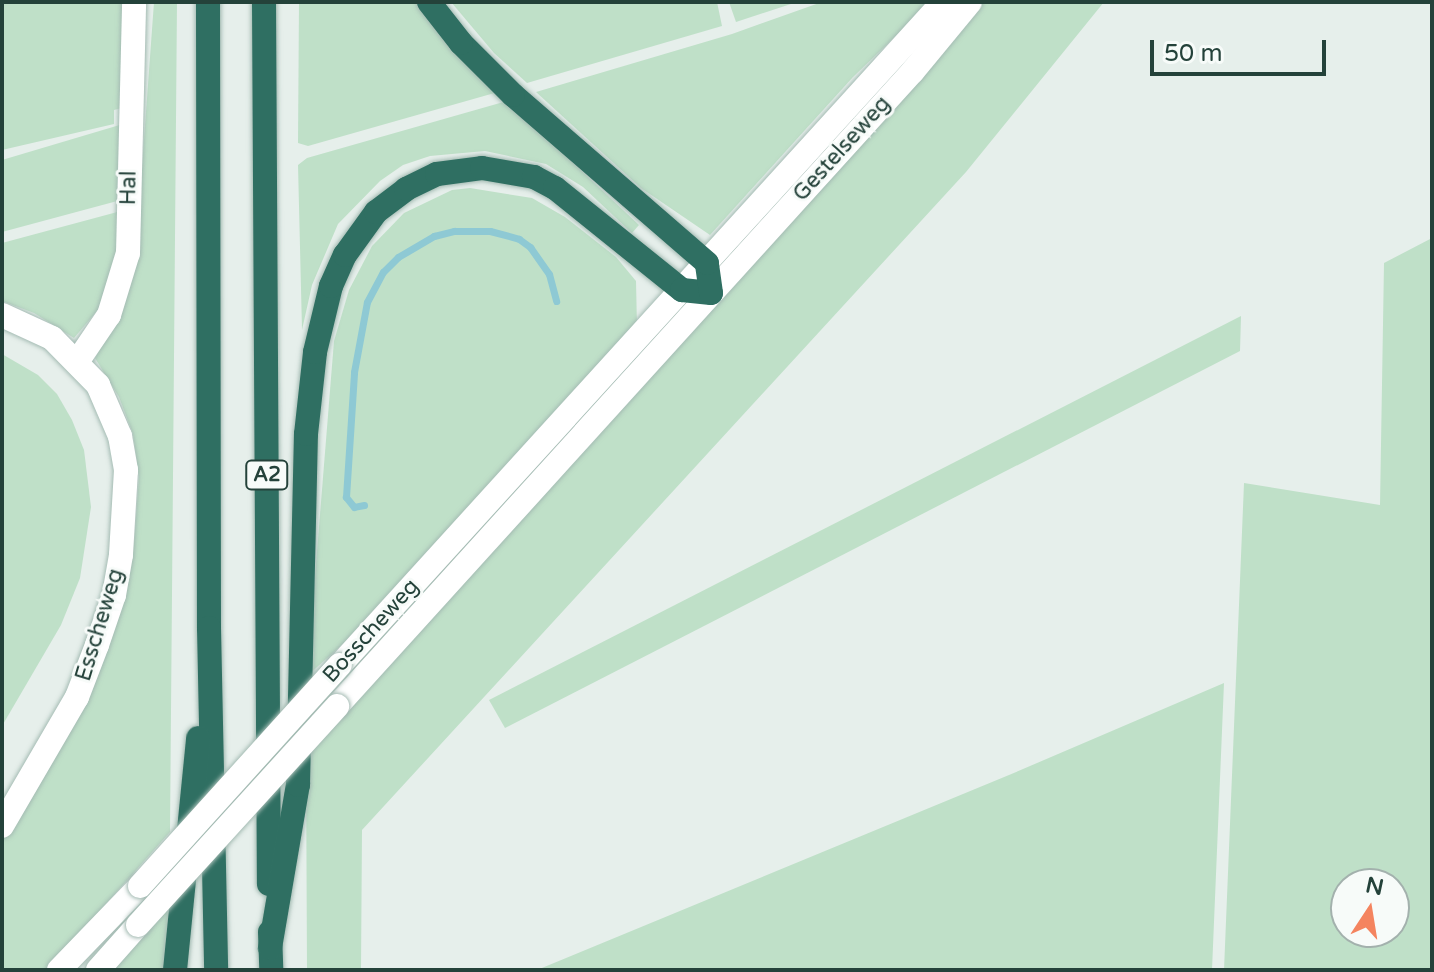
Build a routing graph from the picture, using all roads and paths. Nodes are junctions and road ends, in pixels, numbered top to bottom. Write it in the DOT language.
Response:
graph roads {
  1 [pos="134,2"];
  2 [pos="208,2"];
  3 [pos="264,2"];
  4 [pos="429,2"];
  5 [pos="943,2"];
  6 [pos="970,2"];
  7 [pos="707,263"];
  8 [pos="682,290"];
  9 [pos="711,293"];
  10 [pos="2,315"];
  11 [pos="77,362"];
  12 [pos="209,628"];
  13 [pos="2,826"];
  14 [pos="270,959"];
  15 [pos="59,970"];
  16 [pos="98,970"];
  17 [pos="175,970"];
  18 [pos="216,970"];
  1 -- 11 [label="main road, Hal"];
  2 -- 12 [label="highway"];
  3 -- 14 [label="highway, A2"];
  4 -- 7 [label="highway"];
  5 -- 7 [label="main road, Gestelseweg"];
  6 -- 9 [label="main road, Gestelseweg"];
  7 -- 8 [label="main road, Gestelseweg"];
  7 -- 9 [label="highway"];
  8 -- 9 [label="highway"];
  8 -- 14 [label="highway, A2"];
  8 -- 15 [label="main road, Bosscheweg, bridge"];
  9 -- 16 [label="main road, Bosscheweg, bridge"];
  10 -- 11 [label="main road, Esscheweg"];
  11 -- 13 [label="main road, Esscheweg"];
  12 -- 17 [label="highway"];
  12 -- 18 [label="highway"];
}
